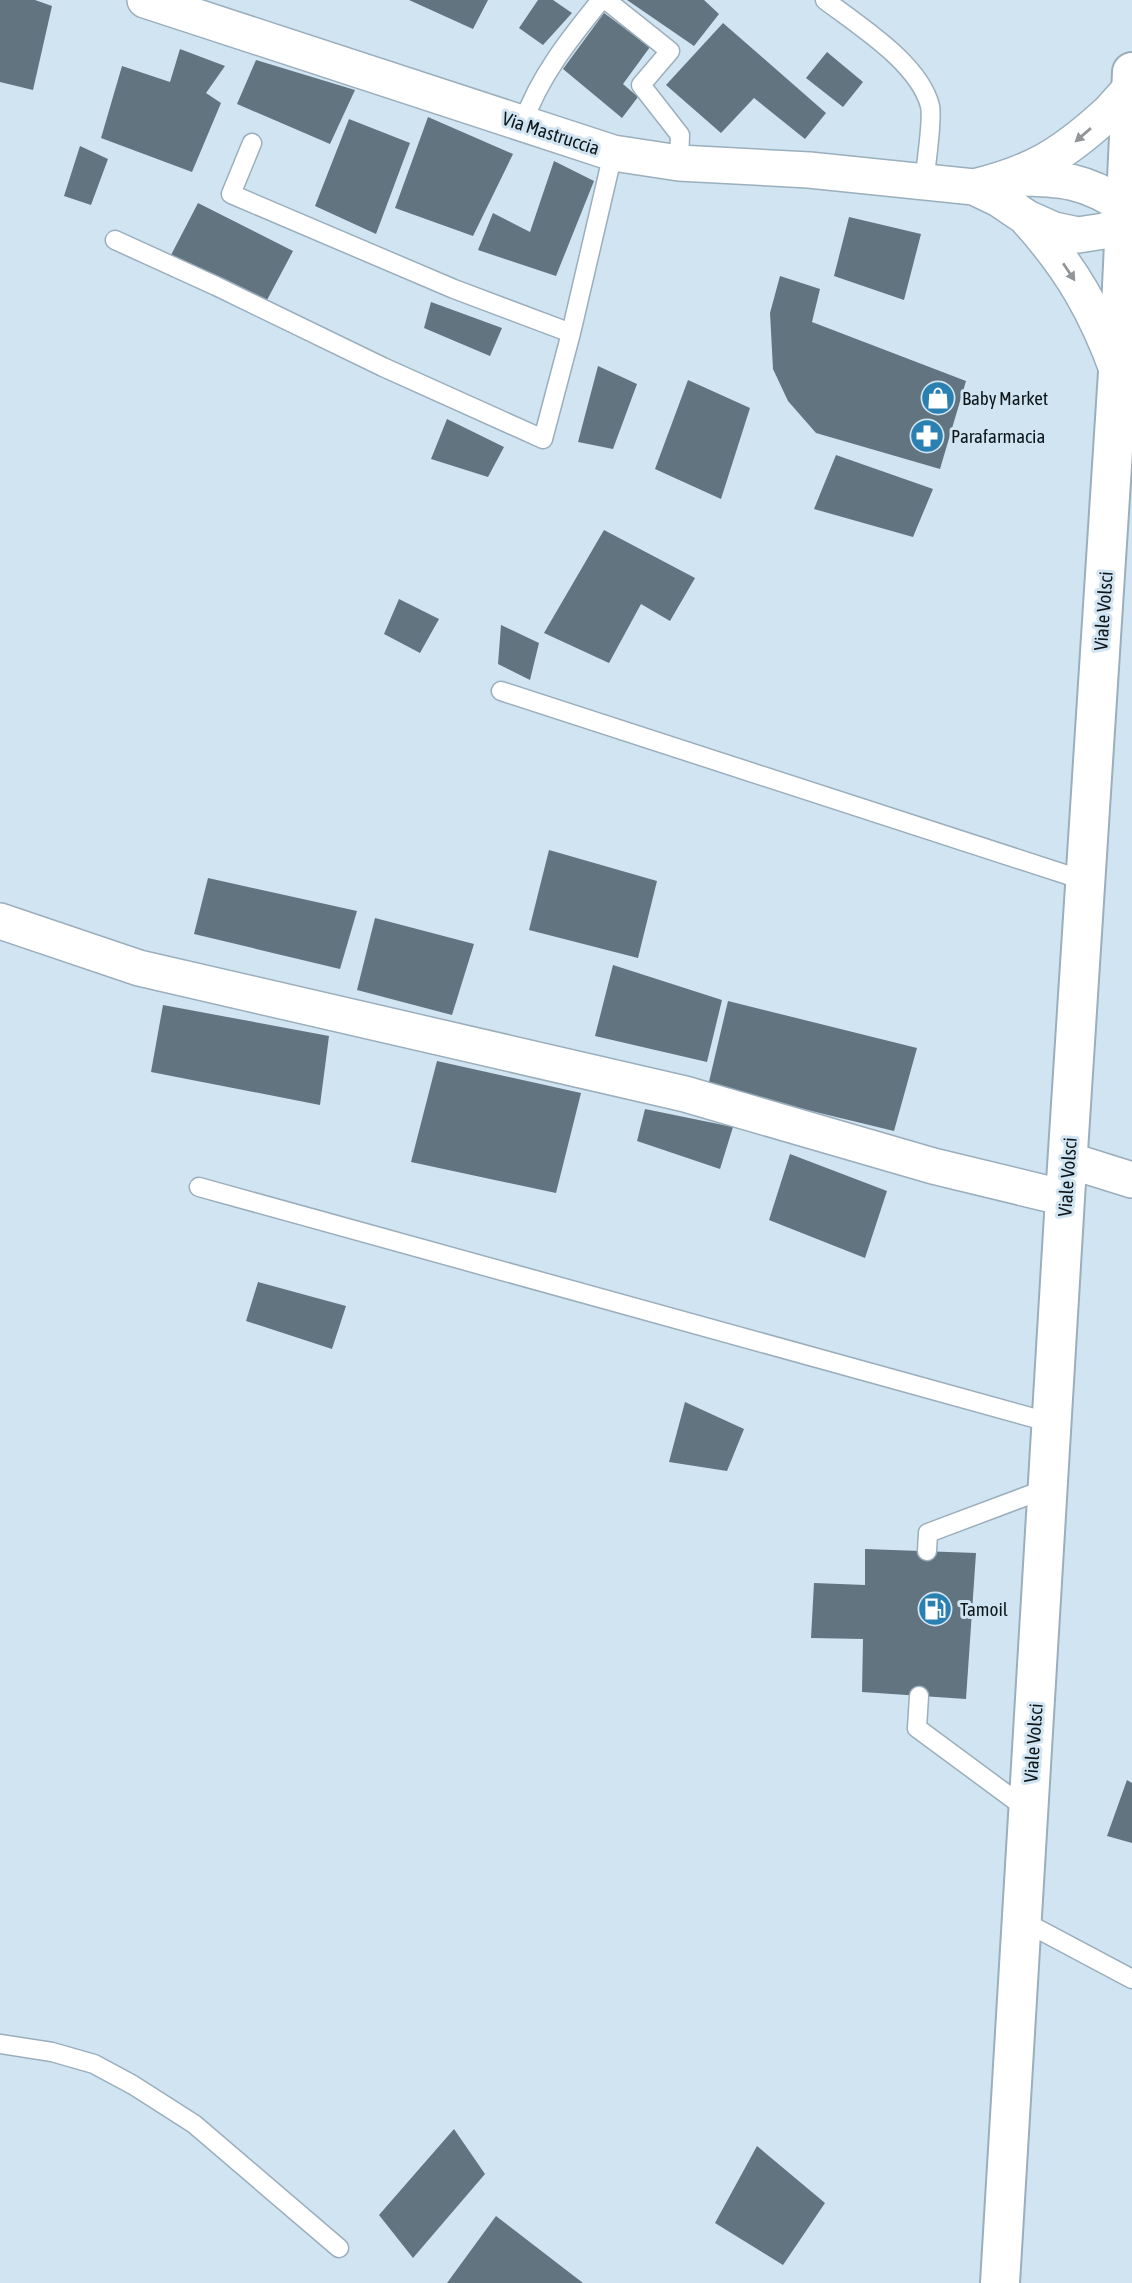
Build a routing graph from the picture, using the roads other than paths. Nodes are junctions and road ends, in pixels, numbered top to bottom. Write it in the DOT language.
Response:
graph roads {
  1 [pos="145,0"];
  2 [pos="601,0"];
  3 [pos="607,0"];
  4 [pos="825,0"];
  5 [pos="1132,72"];
  6 [pos="1132,88"];
  7 [pos="523,123"];
  8 [pos="252,143"];
  9 [pos="613,153"];
  10 [pos="680,163"];
  11 [pos="1009,178"];
  12 [pos="924,181"];
  13 [pos="974,187"];
  14 [pos="1129,216"];
  15 [pos="1027,218"];
  16 [pos="115,240"];
  17 [pos="571,333"];
  18 [pos="1125,355"];
  19 [pos="501,691"];
  20 [pos="1086,881"];
  21 [pos="0,921"];
  22 [pos="1068,1160"];
  23 [pos="1132,1180"];
  24 [pos="199,1186"];
  25 [pos="1065,1198"];
  26 [pos="1052,1423"];
  27 [pos="1048,1488"];
  28 [pos="927,1551"];
  29 [pos="919,1696"];
  30 [pos="1028,1810"];
  31 [pos="1021,1920"];
  32 [pos="1132,1979"];
  33 [pos="0,2044"];
  34 [pos="339,2248"];
  35 [pos="1000,2283"];
  1 -- 7 [label="street, Via Mastruccia"];
  2 -- 7 [label="lane"];
  3 -- 10 [label="lane"];
  4 -- 12 [label="lane"];
  5 -- 6 [label="main road, Viale Volsci"];
  6 -- 11 [label="street, one-way"];
  6 -- 14 [label="main road, Viale Volsci"];
  7 -- 9 [label="street, Via Mastruccia"];
  8 -- 17 [label="lane"];
  9 -- 10 [label="street, Via Mastruccia"];
  9 -- 17 [label="lane"];
  10 -- 12 [label="street, Via Mastruccia"];
  11 -- 13 [label="street"];
  11 -- 14 [label="street"];
  12 -- 13 [label="street, Via Mastruccia"];
  13 -- 15 [label="street"];
  14 -- 15 [label="street"];
  14 -- 18 [label="main road, Viale Volsci"];
  15 -- 18 [label="street, one-way"];
  16 -- 17 [label="lane"];
  18 -- 20 [label="main road, Viale Volsci"];
  19 -- 20 [label="lane"];
  20 -- 22 [label="main road, Viale Volsci"];
  21 -- 25 [label="street"];
  22 -- 23 [label="street"];
  22 -- 25 [label="main road, Viale Volsci"];
  24 -- 26 [label="lane"];
  25 -- 26 [label="main road, Viale Volsci"];
  26 -- 27 [label="main road, Viale Volsci"];
  27 -- 28 [label="lane"];
  27 -- 30 [label="main road, Viale Volsci"];
  29 -- 30 [label="lane"];
  30 -- 31 [label="main road, Viale Volsci"];
  31 -- 32 [label="lane"];
  31 -- 35 [label="main road, Viale Volsci"];
  33 -- 34 [label="lane"];
}
